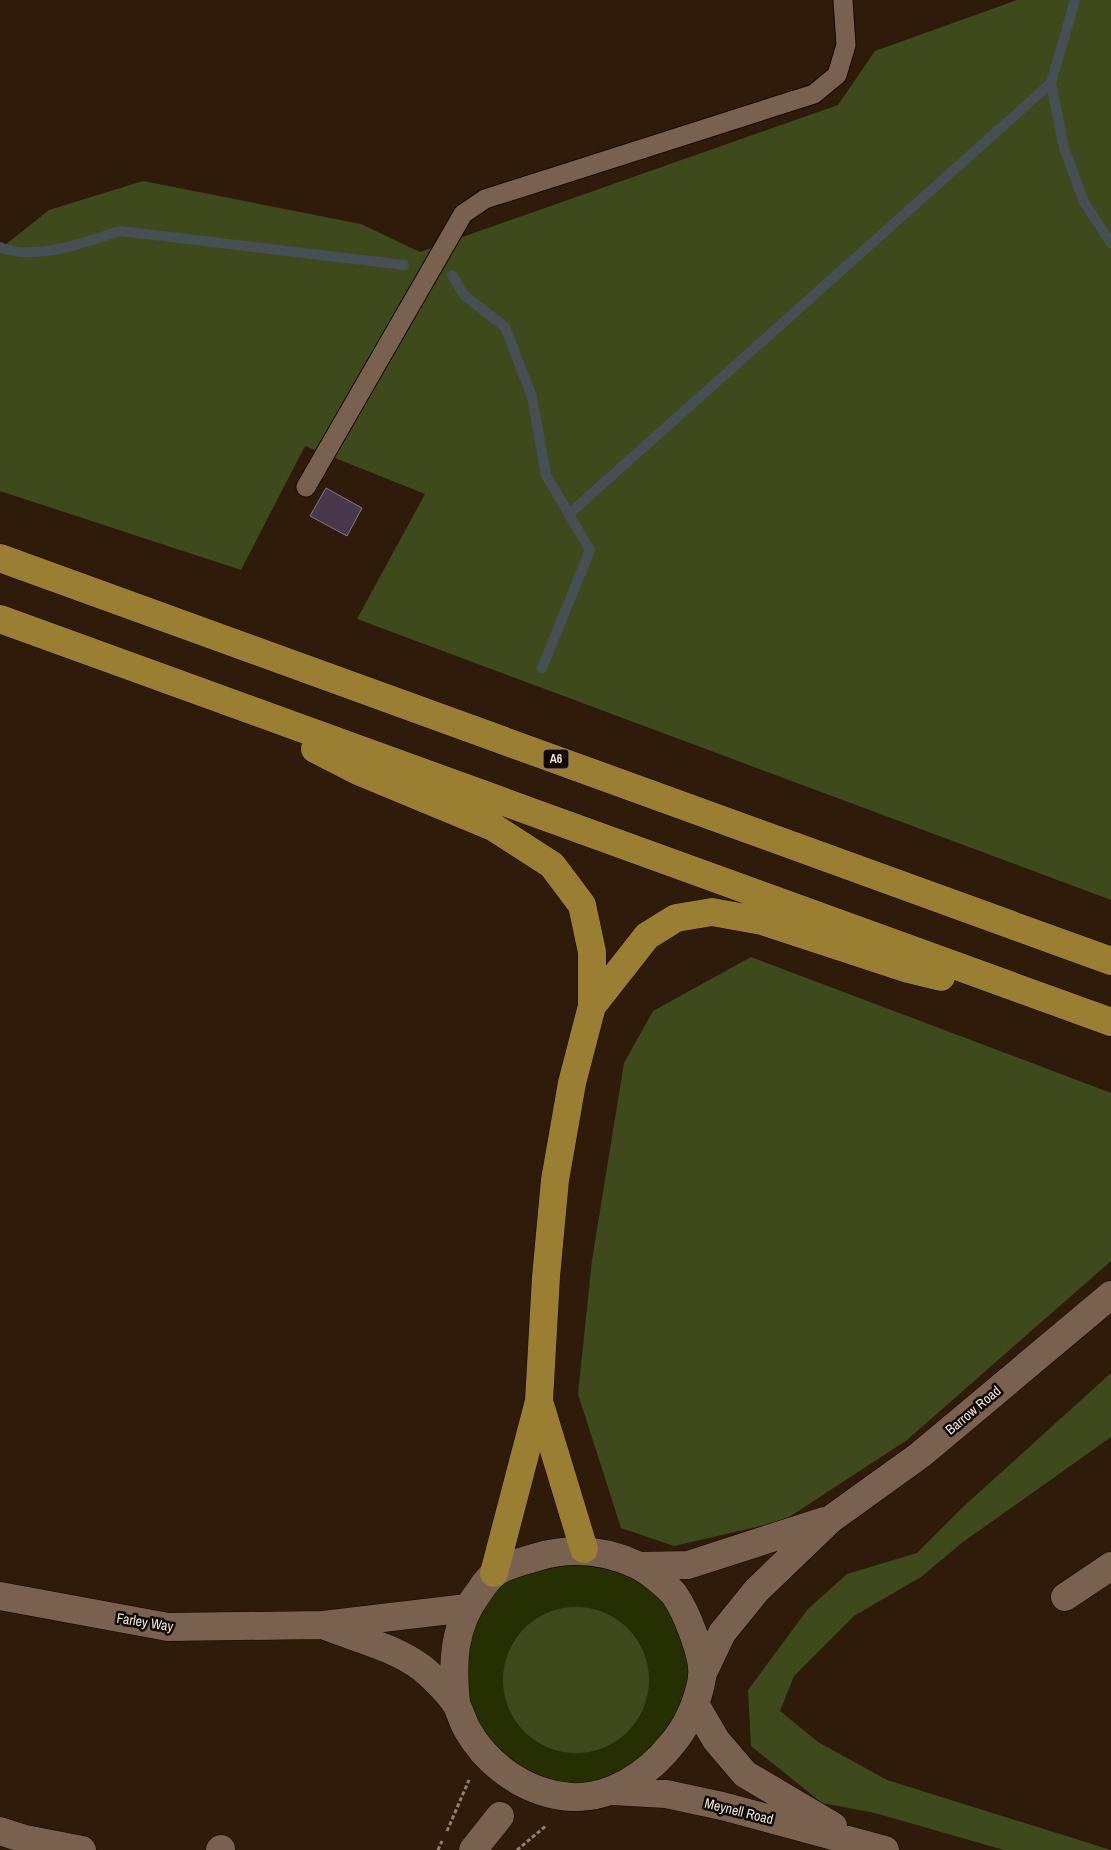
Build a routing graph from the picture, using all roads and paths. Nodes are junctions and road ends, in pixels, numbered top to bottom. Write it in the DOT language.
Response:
graph roads {
  1 [pos="843,0"];
  2 [pos="306,487"];
  3 [pos="0,558"];
  4 [pos="0,619"];
  5 [pos="219,698"];
  6 [pos="1111,961"];
  7 [pos="592,1006"];
  8 [pos="1103,1019"];
  9 [pos="1111,1295"];
  10 [pos="540,1401"];
  11 [pos="831,1518"];
  12 [pos="584,1549"];
  13 [pos="640,1566"];
  14 [pos="1111,1566"];
  15 [pos="494,1573"];
  16 [pos="0,1596"];
  17 [pos="1066,1597"];
  18 [pos="467,1608"];
  19 [pos="323,1625"];
  20 [pos="702,1675"];
  21 [pos="456,1703"];
  22 [pos="695,1704"];
  23 [pos="482,1752"];
  24 [pos="612,1791"];
  25 [pos="500,1816"];
  26 [pos="0,1831"];
  27 [pos="874,1847"];
  28 [pos="82,1850"];
  29 [pos="438,1850"];
  30 [pos="473,1850"];
  1 -- 2 [label="lane"];
  3 -- 6 [label="highway, A6"];
  4 -- 5 [label="highway"];
  5 -- 7 [label="highway"];
  5 -- 8 [label="highway"];
  7 -- 8 [label="highway"];
  7 -- 10 [label="highway"];
  9 -- 11 [label="street, Barrow Road"];
  10 -- 12 [label="highway"];
  10 -- 15 [label="highway"];
  11 -- 13 [label="street, Barrow Road"];
  11 -- 20 [label="street, Barrow Road"];
  12 -- 13 [label="street"];
  12 -- 15 [label="street"];
  13 -- 20 [label="street"];
  14 -- 17 [label="street"];
  15 -- 18 [label="street"];
  16 -- 19 [label="street, Farley Way"];
  18 -- 19 [label="street, Farley Way"];
  18 -- 21 [label="street"];
  19 -- 21 [label="street, Farley Way"];
  20 -- 22 [label="street"];
  21 -- 23 [label="street"];
  22 -- 24 [label="street"];
  22 -- 27 [label="street, Meynell Road"];
  23 -- 24 [label="street"];
  23 -- 29 [label="path"];
  24 -- 27 [label="street, Meynell Road"];
  25 -- 30 [label="street"];
  26 -- 28 [label="street"];
}
